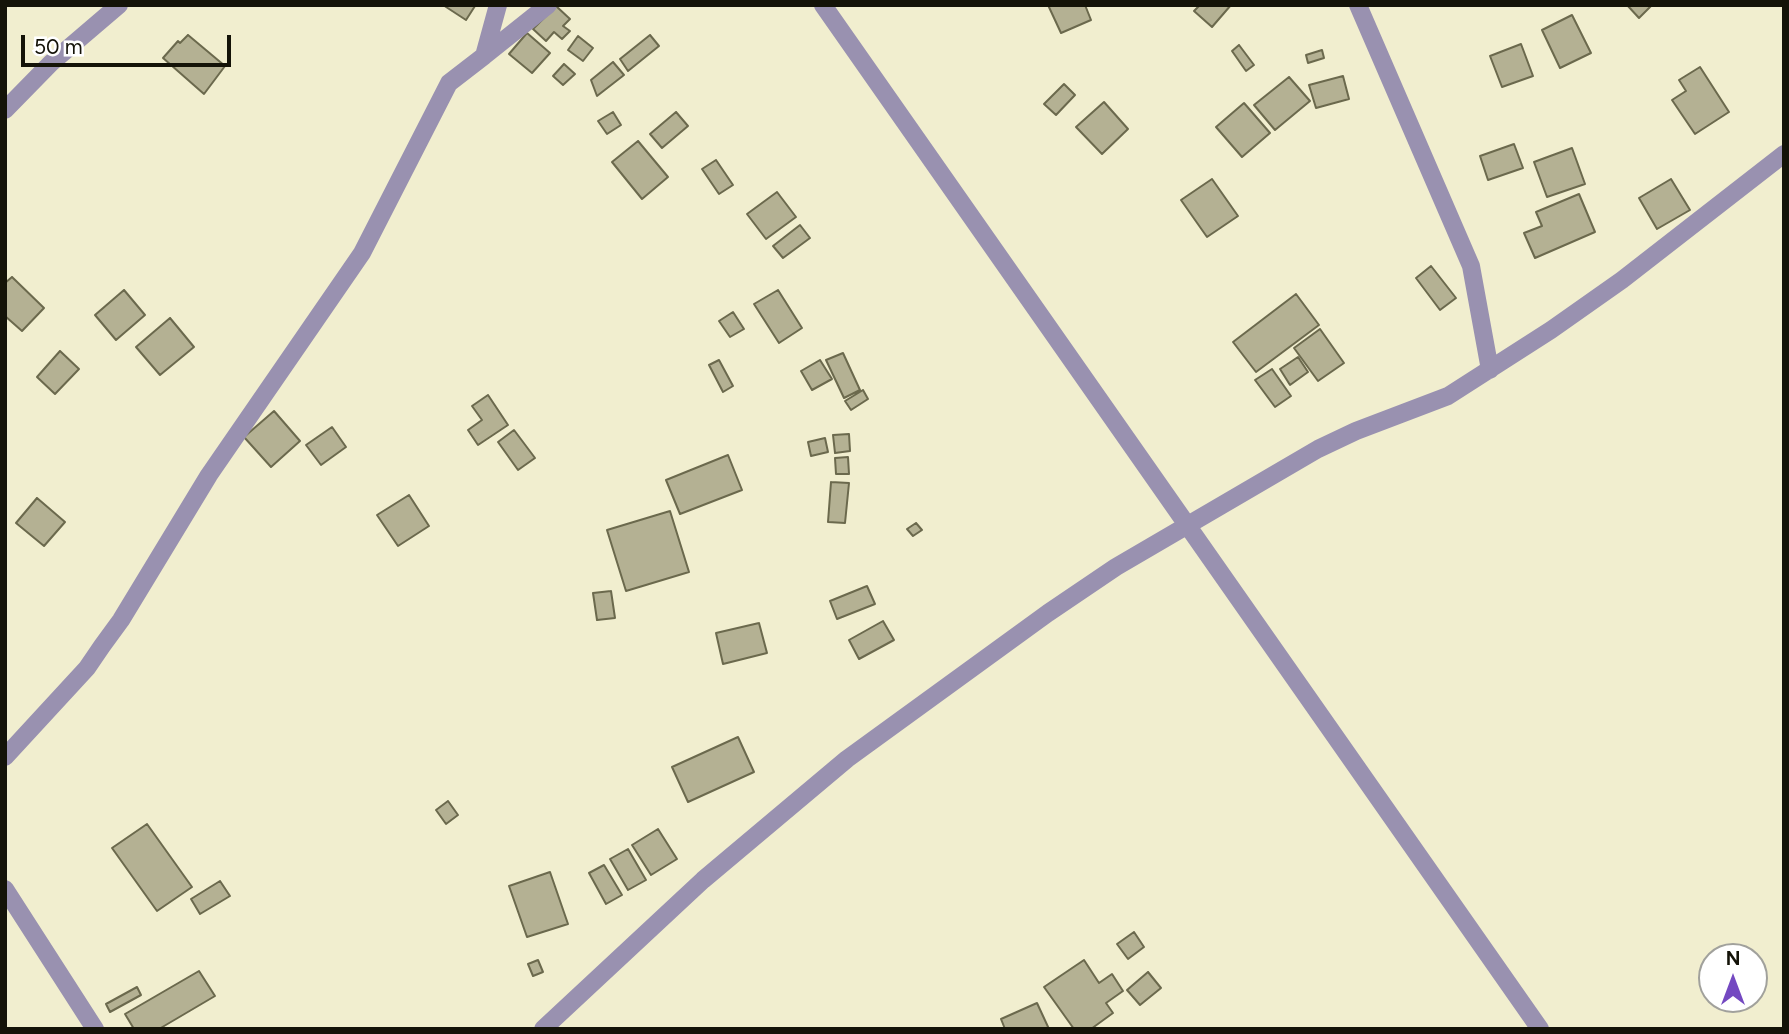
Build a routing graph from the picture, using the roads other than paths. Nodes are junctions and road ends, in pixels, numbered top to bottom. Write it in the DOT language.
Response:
graph roads {
  1 [pos="119,5"];
  2 [pos="498,5"];
  3 [pos="548,5"];
  4 [pos="823,5"];
  5 [pos="1358,5"];
  6 [pos="484,56"];
  7 [pos="5,110"];
  8 [pos="1784,154"];
  9 [pos="1490,370"];
  10 [pos="1187,526"];
  11 [pos="5,757"];
  12 [pos="5,889"];
  13 [pos="95,1029"];
  14 [pos="543,1029"];
  15 [pos="1539,1029"];
  1 -- 7 [label="street"];
  2 -- 6 [label="street"];
  3 -- 6 [label="street"];
  4 -- 10 [label="street"];
  5 -- 9 [label="street"];
  6 -- 11 [label="street"];
  8 -- 9 [label="street"];
  9 -- 10 [label="street"];
  10 -- 14 [label="street"];
  10 -- 15 [label="street"];
  12 -- 13 [label="street"];
}
